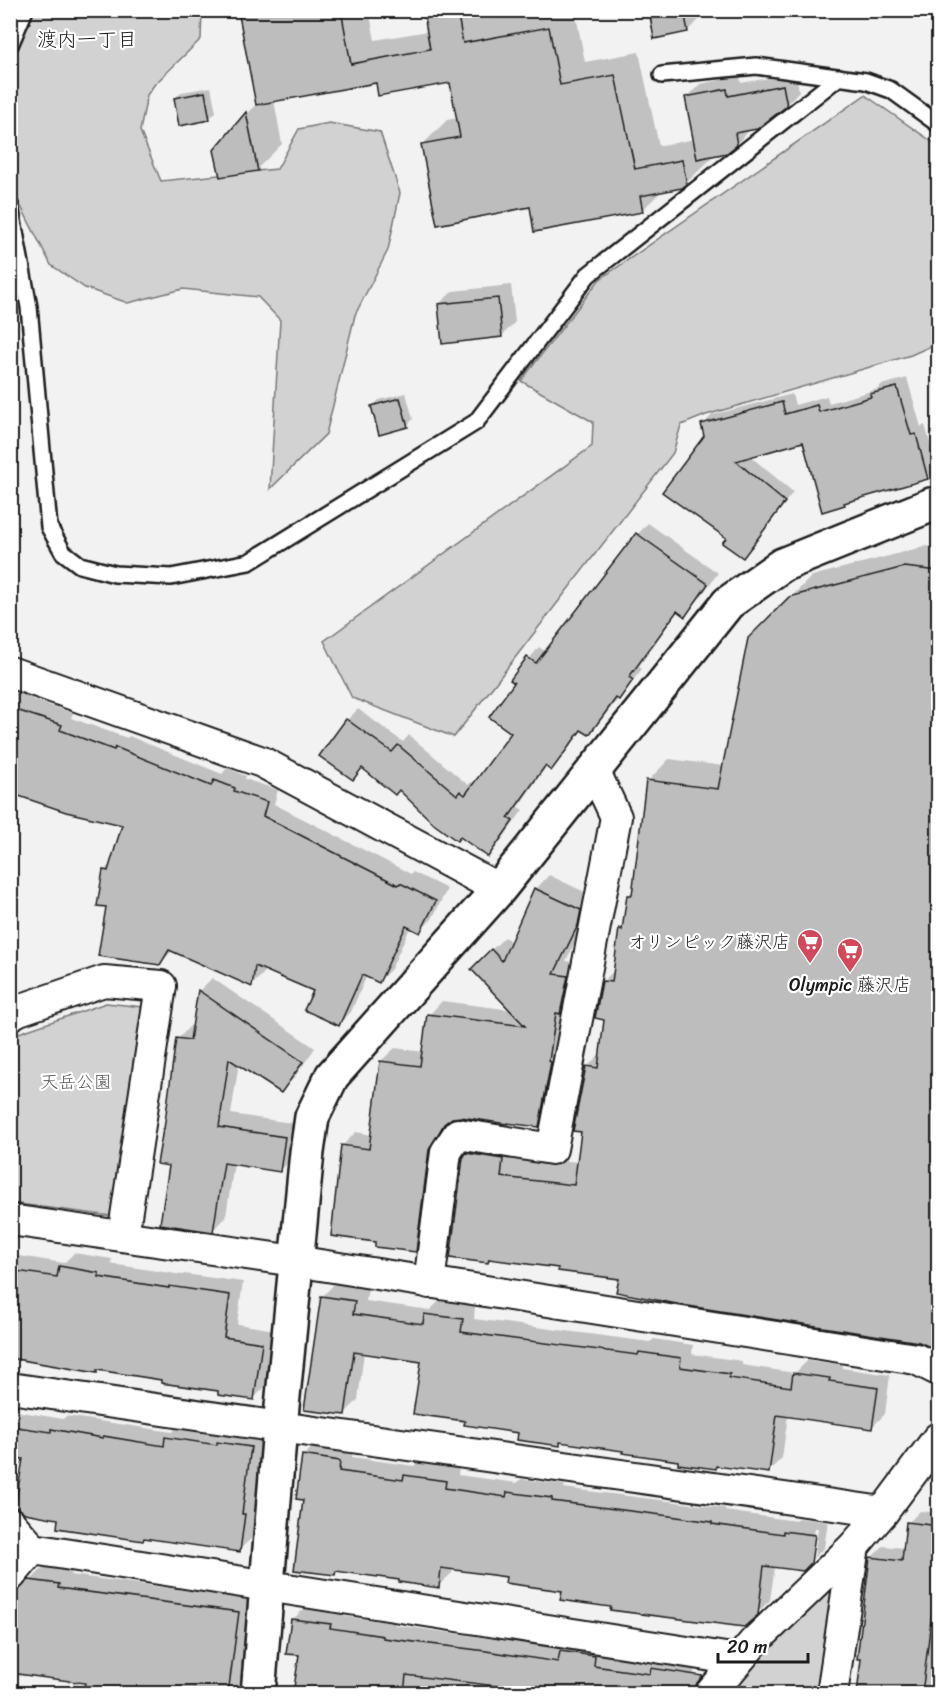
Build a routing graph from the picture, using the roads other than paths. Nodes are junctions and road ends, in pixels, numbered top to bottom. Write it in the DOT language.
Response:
graph roads {
  1 [pos="25,10"];
  2 [pos="10,45"];
  3 [pos="662,75"];
  4 [pos="839,77"];
  5 [pos="939,124"];
  6 [pos="10,205"];
  7 [pos="936,504"];
  8 [pos="10,672"];
  9 [pos="595,772"];
  10 [pos="499,889"];
  11 [pos="14,1005"];
  12 [pos="10,1220"];
  13 [pos="123,1236"];
  14 [pos="295,1261"];
  15 [pos="429,1283"];
  16 [pos="939,1370"];
  17 [pos="10,1388"];
  18 [pos="280,1427"];
  19 [pos="939,1438"];
  20 [pos="883,1512"];
  21 [pos="10,1523"];
  22 [pos="854,1546"];
  23 [pos="33,1549"];
  24 [pos="10,1576"];
  25 [pos="266,1587"];
  26 [pos="738,1660"];
  27 [pos="258,1694"];
  28 [pos="710,1694"];
  29 [pos="832,1694"];
  1 -- 2 [label="lane"];
  3 -- 4 [label="lane"];
  4 -- 5 [label="lane"];
  4 -- 6 [label="lane"];
  7 -- 9 [label="street"];
  8 -- 10 [label="street"];
  9 -- 10 [label="street"];
  9 -- 15 [label="street"];
  10 -- 14 [label="street"];
  11 -- 13 [label="street"];
  12 -- 13 [label="street"];
  13 -- 14 [label="street"];
  14 -- 15 [label="street"];
  14 -- 18 [label="street"];
  15 -- 16 [label="street"];
  17 -- 18 [label="street"];
  18 -- 20 [label="street"];
  18 -- 25 [label="street"];
  19 -- 20 [label="street"];
  20 -- 22 [label="street"];
  21 -- 23 [label="street"];
  22 -- 26 [label="street"];
  22 -- 29 [label="street"];
  23 -- 24 [label="street"];
  23 -- 25 [label="street"];
  25 -- 26 [label="street"];
  25 -- 27 [label="street"];
  26 -- 28 [label="street"];
}
